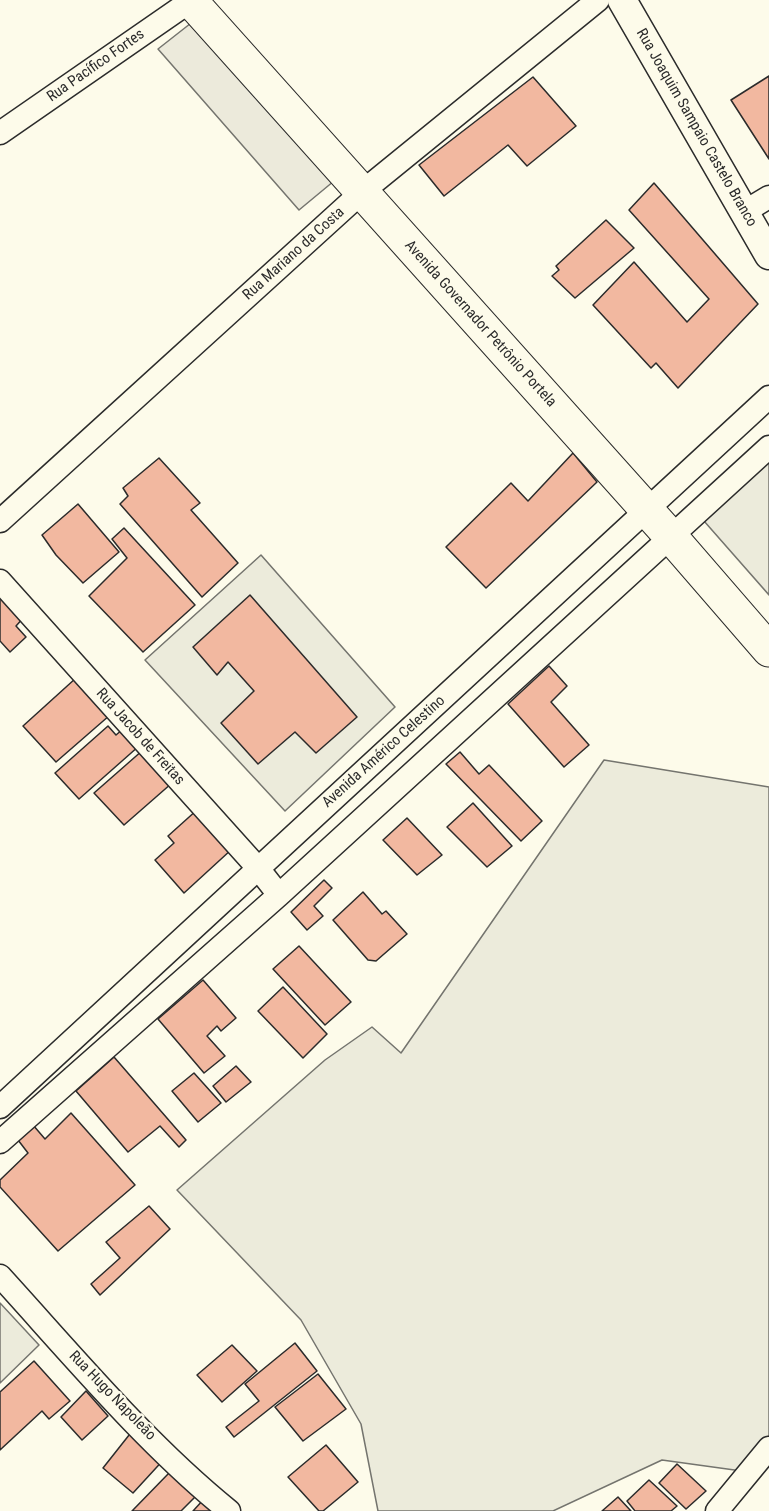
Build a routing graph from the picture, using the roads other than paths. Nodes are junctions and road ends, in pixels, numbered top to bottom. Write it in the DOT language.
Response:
graph roads {
  1 [pos="191,0"];
  2 [pos="598,0"];
  3 [pos="622,0"];
  4 [pos="0,133"];
  5 [pos="362,192"];
  6 [pos="769,197"];
  7 [pos="744,212"];
  8 [pos="769,255"];
  9 [pos="769,397"];
  10 [pos="732,432"];
  11 [pos="763,453"];
  12 [pos="647,511"];
  13 [pos="0,521"];
  14 [pos="672,538"];
  15 [pos="0,581"];
  16 [pos="769,650"];
  17 [pos="257,867"];
  18 [pos="279,895"];
  19 [pos="0,1107"];
  20 [pos="0,1142"];
  21 [pos="0,1276"];
  22 [pos="769,1448"];
  23 [pos="229,1511"];
  24 [pos="717,1511"];
  1 -- 4 [label="street, Rua Pacífico Fortes"];
  1 -- 5 [label="main road, Avenida Governador Petrônio Portela"];
  2 -- 5 [label="street, Rua Mariano da Costa"];
  3 -- 7 [label="street, Rua Joaquim Sampaio Castelo Branco"];
  5 -- 12 [label="main road, Avenida Governador Petrônio Portela"];
  5 -- 13 [label="street, Rua Mariano da Costa"];
  6 -- 7 [label="street"];
  7 -- 8 [label="street, Rua Joaquim Sampaio Castelo Branco"];
  9 -- 10 [label="street, Avenida Américo Celestino"];
  10 -- 11 [label="street"];
  10 -- 12 [label="street, Avenida Américo Celestino"];
  11 -- 14 [label="street"];
  12 -- 14 [label="main road, Avenida Governador Petrônio Portela"];
  12 -- 17 [label="street, Avenida Américo Celestino"];
  14 -- 16 [label="main road, Avenida Governador Petrônio Portela"];
  14 -- 18 [label="street"];
  15 -- 17 [label="street, Rua Jacob de Freitas"];
  17 -- 18 [label="street, Rua Jacob de Freitas"];
  17 -- 19 [label="street, Avenida Américo Celestino"];
  18 -- 20 [label="street"];
  21 -- 23 [label="street, Rua Hugo Napoleão"];
  22 -- 24 [label="street"];
}
